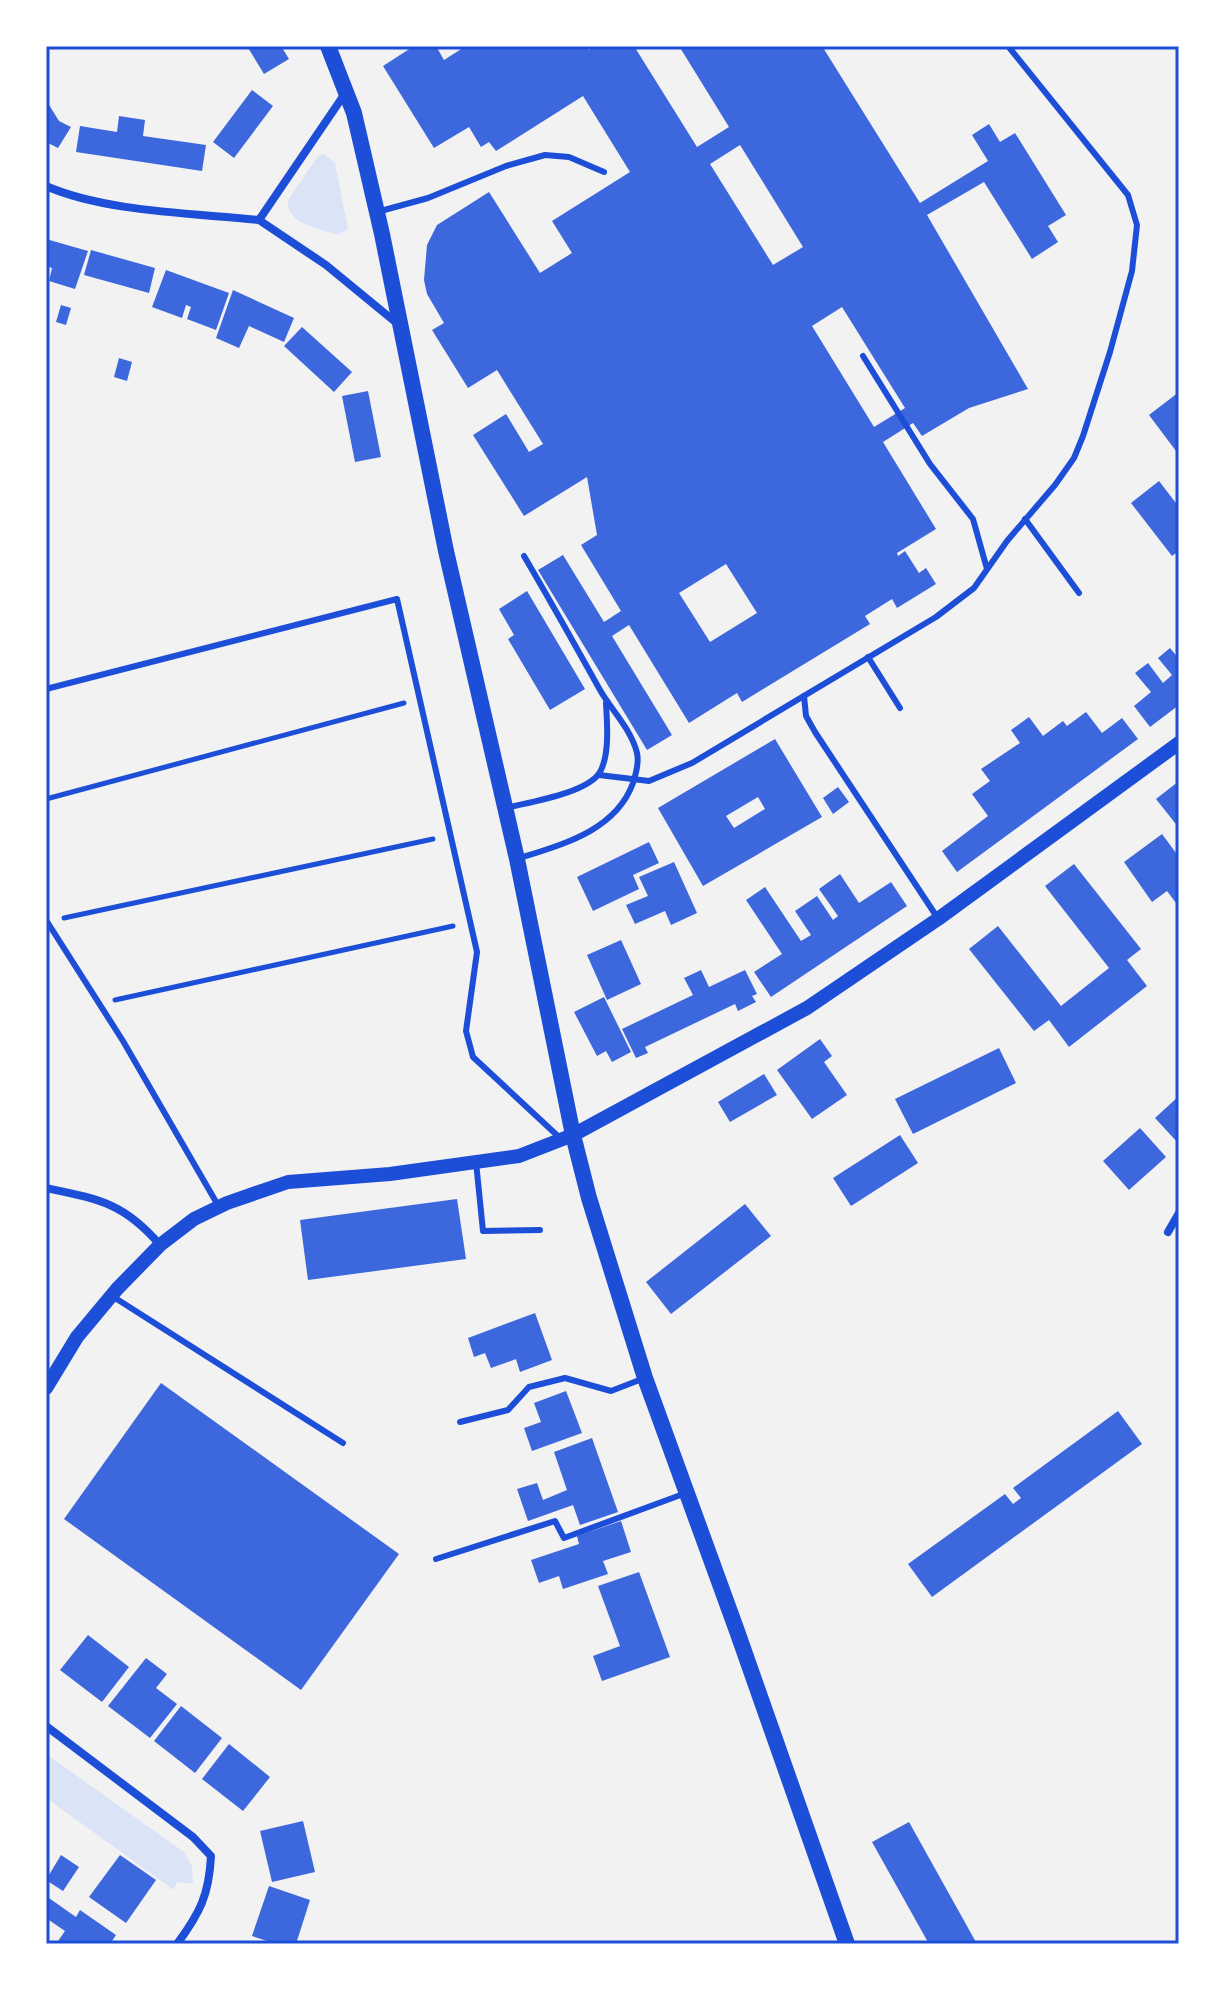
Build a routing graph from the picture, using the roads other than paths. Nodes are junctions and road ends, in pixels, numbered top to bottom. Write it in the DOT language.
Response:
graph roads {
  1 [pos="328,46"];
  2 [pos="1008,46"];
  3 [pos="346,92"];
  4 [pos="604,172"];
  5 [pos="46,186"];
  6 [pos="377,212"];
  7 [pos="259,220"];
  8 [pos="400,326"];
  9 [pos="863,356"];
  10 [pos="1025,519"];
  11 [pos="524,556"];
  12 [pos="987,569"];
  13 [pos="1079,593"];
  14 [pos="868,657"];
  15 [pos="46,689"];
  16 [pos="804,696"];
  17 [pos="605,699"];
  18 [pos="900,708"];
  19 [pos="1179,743"];
  20 [pos="599,775"];
  21 [pos="635,779"];
  22 [pos="505,808"];
  23 [pos="517,859"];
  24 [pos="938,919"];
  25 [pos="46,921"];
  26 [pos="567,1137"];
  27 [pos="476,1162"];
  28 [pos="46,1188"];
  29 [pos="219,1207"];
  30 [pos="1179,1213"];
  31 [pos="540,1230"];
  32 [pos="1168,1232"];
  33 [pos="160,1245"];
  34 [pos="112,1296"];
  35 [pos="645,1378"];
  36 [pos="46,1388"];
  37 [pos="460,1422"];
  38 [pos="343,1443"];
  39 [pos="686,1493"];
  40 [pos="436,1559"];
  41 [pos="46,1726"];
  42 [pos="177,1944"];
  43 [pos="847,1944"];
  1 -- 3 [label="main road"];
  2 -- 10 [label="lane"];
  3 -- 6 [label="main road"];
  3 -- 7 [label="street"];
  4 -- 6 [label="lane"];
  5 -- 7 [label="street"];
  6 -- 8 [label="main road"];
  7 -- 8 [label="street"];
  8 -- 22 [label="main road"];
  9 -- 12 [label="lane"];
  10 -- 12 [label="lane"];
  10 -- 13 [label="lane"];
  11 -- 17 [label="lane"];
  12 -- 14 [label="lane"];
  14 -- 16 [label="lane"];
  14 -- 18 [label="lane"];
  15 -- 26 [label="lane"];
  16 -- 21 [label="lane"];
  16 -- 24 [label="lane"];
  17 -- 20 [label="lane"];
  17 -- 21 [label="lane"];
  19 -- 24 [label="street"];
  20 -- 21 [label="lane"];
  20 -- 22 [label="lane"];
  21 -- 23 [label="lane"];
  22 -- 23 [label="main road"];
  23 -- 26 [label="main road"];
  24 -- 26 [label="street"];
  25 -- 29 [label="lane"];
  26 -- 27 [label="street"];
  26 -- 35 [label="main road"];
  27 -- 29 [label="street"];
  27 -- 31 [label="lane"];
  28 -- 33 [label="street"];
  29 -- 33 [label="street"];
  30 -- 32 [label="street"];
  33 -- 34 [label="street"];
  34 -- 36 [label="street"];
  34 -- 38 [label="lane"];
  35 -- 37 [label="lane"];
  35 -- 39 [label="main road"];
  39 -- 40 [label="lane"];
  39 -- 43 [label="main road"];
  41 -- 42 [label="street"];
}
